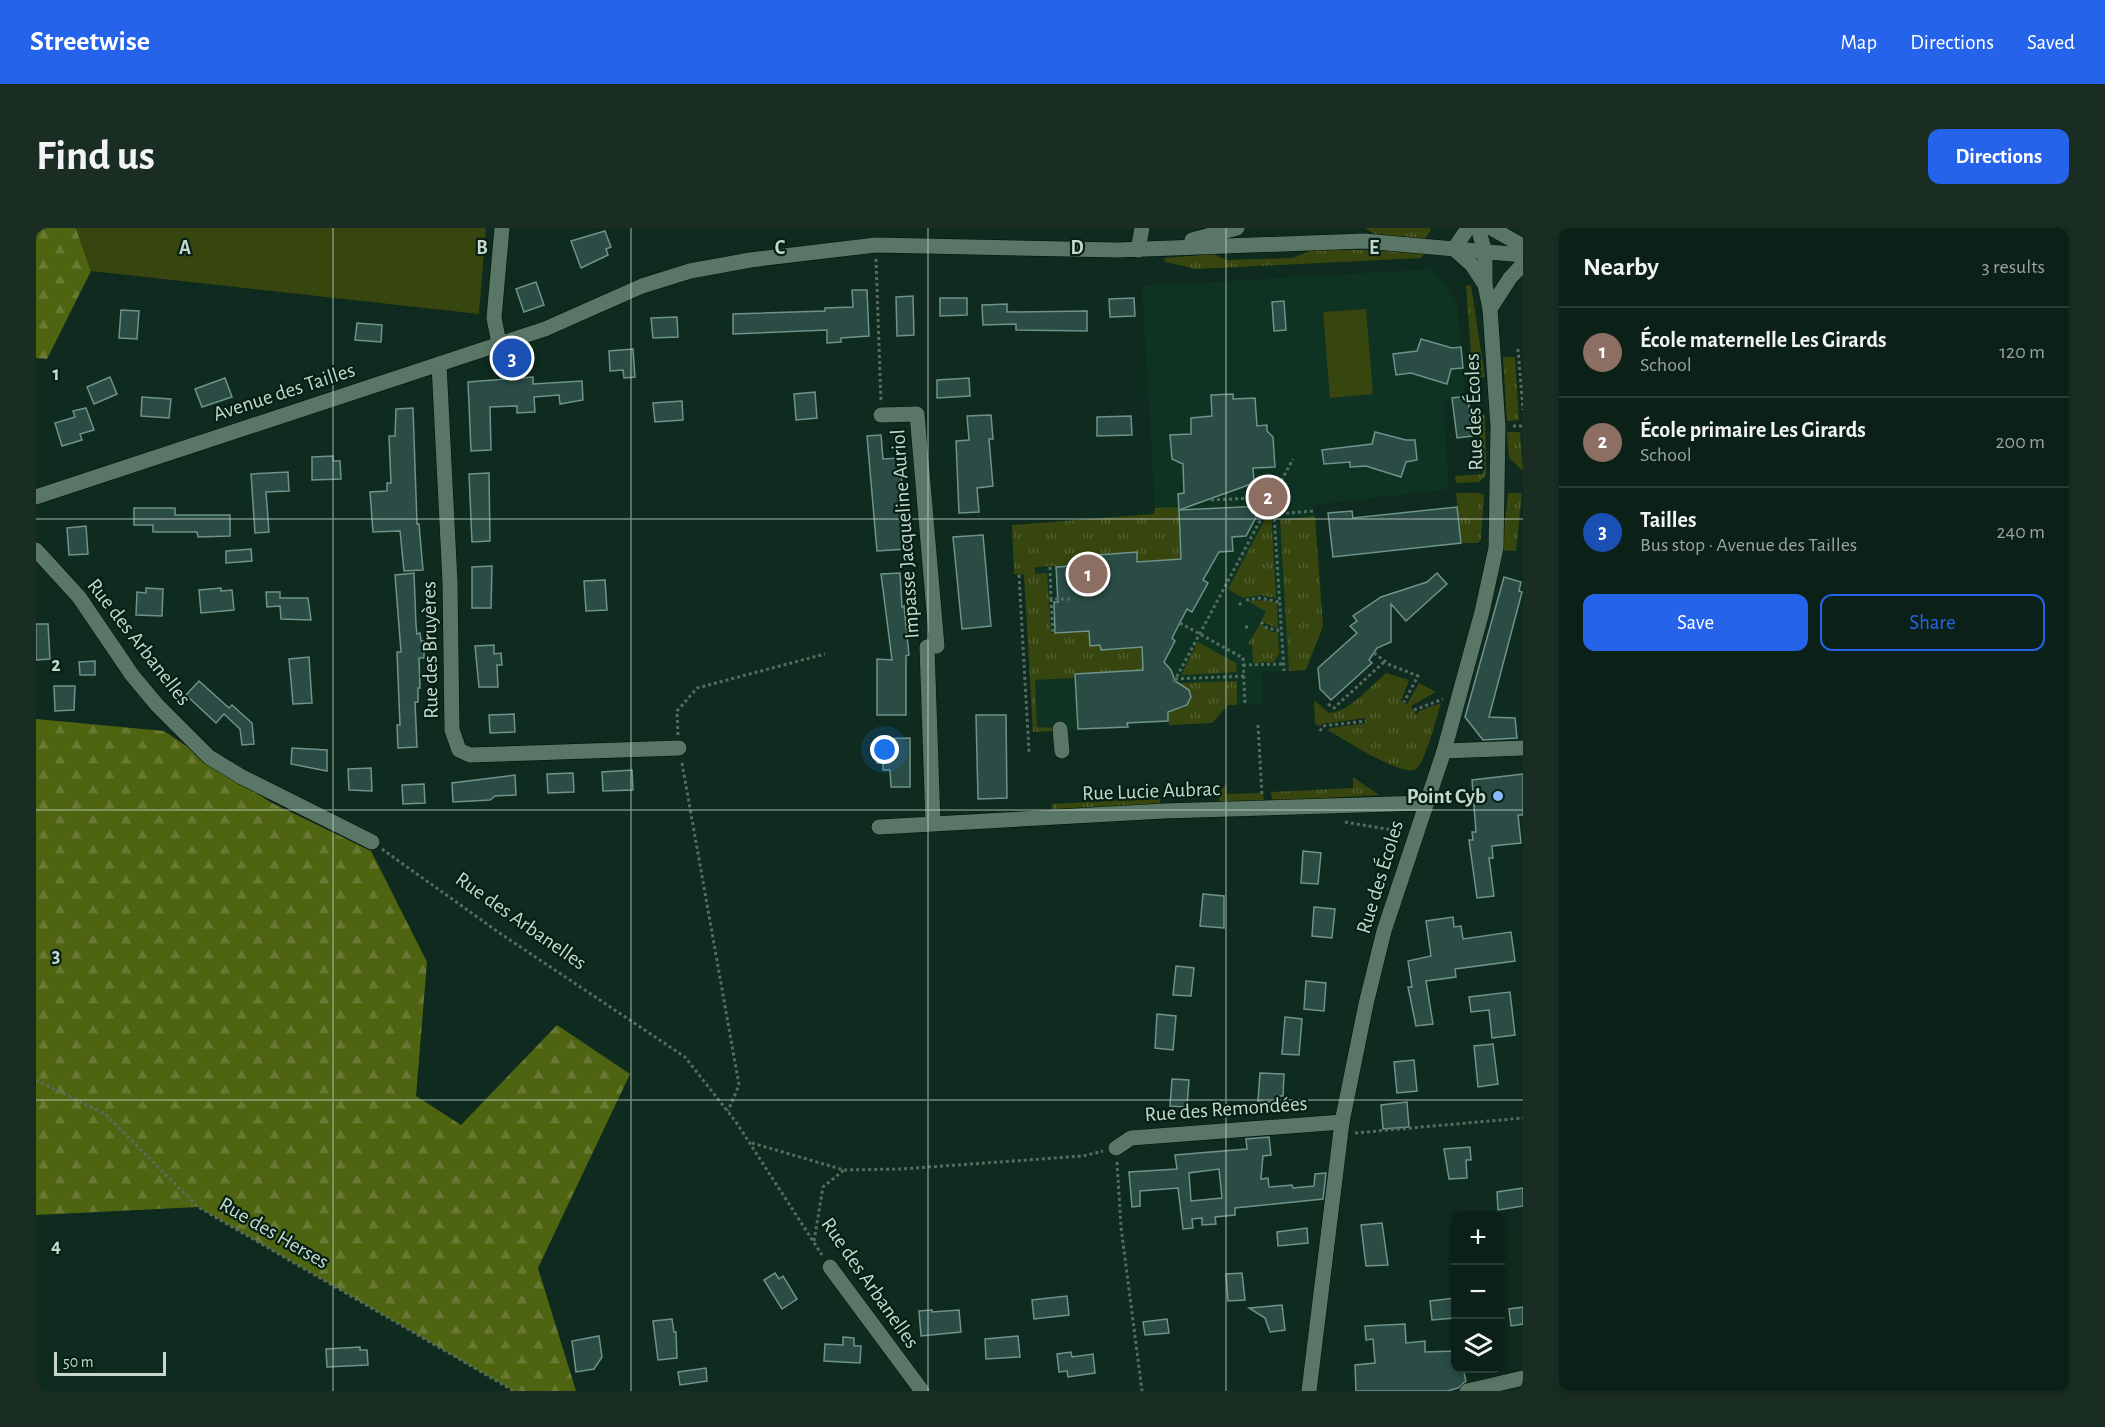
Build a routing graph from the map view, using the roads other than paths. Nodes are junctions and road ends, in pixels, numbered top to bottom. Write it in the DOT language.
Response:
graph roads {
  1 [pos="502,228"];
  2 [pos="1142,228"];
  3 [pos="1237,228"];
  4 [pos="1468,228"];
  5 [pos="1478,228"];
  6 [pos="1491,228"];
  7 [pos="1360,235"];
  8 [pos="1523,246"];
  9 [pos="1166,247"];
  10 [pos="1454,249"];
  11 [pos="1138,250"];
  12 [pos="1485,252"];
  13 [pos="1523,255"];
  14 [pos="1523,264"];
  15 [pos="1485,285"];
  16 [pos="1490,309"];
  17 [pos="499,343"];
  18 [pos="439,364"];
  19 [pos="881,415"];
  20 [pos="36,497"];
  21 [pos="36,550"];
  22 [pos="1060,729"];
  23 [pos="679,748"];
  24 [pos="1523,748"];
  25 [pos="1062,751"];
  26 [pos="1444,751"];
  27 [pos="1425,803"];
  28 [pos="933,823"];
  29 [pos="879,827"];
  30 [pos="372,842"];
  31 [pos="1342,1128"];
  32 [pos="1116,1148"];
  33 [pos="830,1267"];
  34 [pos="1523,1378"];
  35 [pos="922,1391"];
  36 [pos="1309,1391"];
  37 [pos="1467,1391"];
  1 -- 17 [label="street"];
  2 -- 11 [label="street"];
  3 -- 9 [label="street"];
  4 -- 10 [label="street"];
  5 -- 12 [label="street, Rue des Écoles"];
  6 -- 8 [label="street"];
  7 -- 9 [label="street"];
  7 -- 10 [label="street"];
  9 -- 11 [label="street, Avenue des Tailles"];
  10 -- 12 [label="street"];
  10 -- 15 [label="street, Rue des Écoles"];
  11 -- 17 [label="street, Avenue des Tailles"];
  12 -- 13 [label="street"];
  12 -- 15 [label="street, Rue des Écoles"];
  14 -- 16 [label="street"];
  15 -- 16 [label="street, Rue des Écoles"];
  16 -- 26 [label="street, Rue des Écoles"];
  17 -- 18 [label="street, Avenue des Tailles"];
  18 -- 20 [label="street, Avenue des Tailles"];
  18 -- 23 [label="street, Rue des Bruyères"];
  19 -- 28 [label="street, Impasse Jacqueline Auriol"];
  21 -- 30 [label="street, Rue des Arbanelles"];
  22 -- 25 [label="street"];
  24 -- 26 [label="street"];
  26 -- 27 [label="street, Rue des Écoles"];
  27 -- 28 [label="street, Rue Lucie Aubrac"];
  27 -- 31 [label="street, Rue des Écoles"];
  28 -- 29 [label="street, Rue Lucie Aubrac"];
  31 -- 32 [label="street, Rue des Remondées"];
  31 -- 36 [label="street, Rue des Écoles"];
  33 -- 35 [label="street, Rue des Arbanelles"];
  34 -- 37 [label="street"];
}
